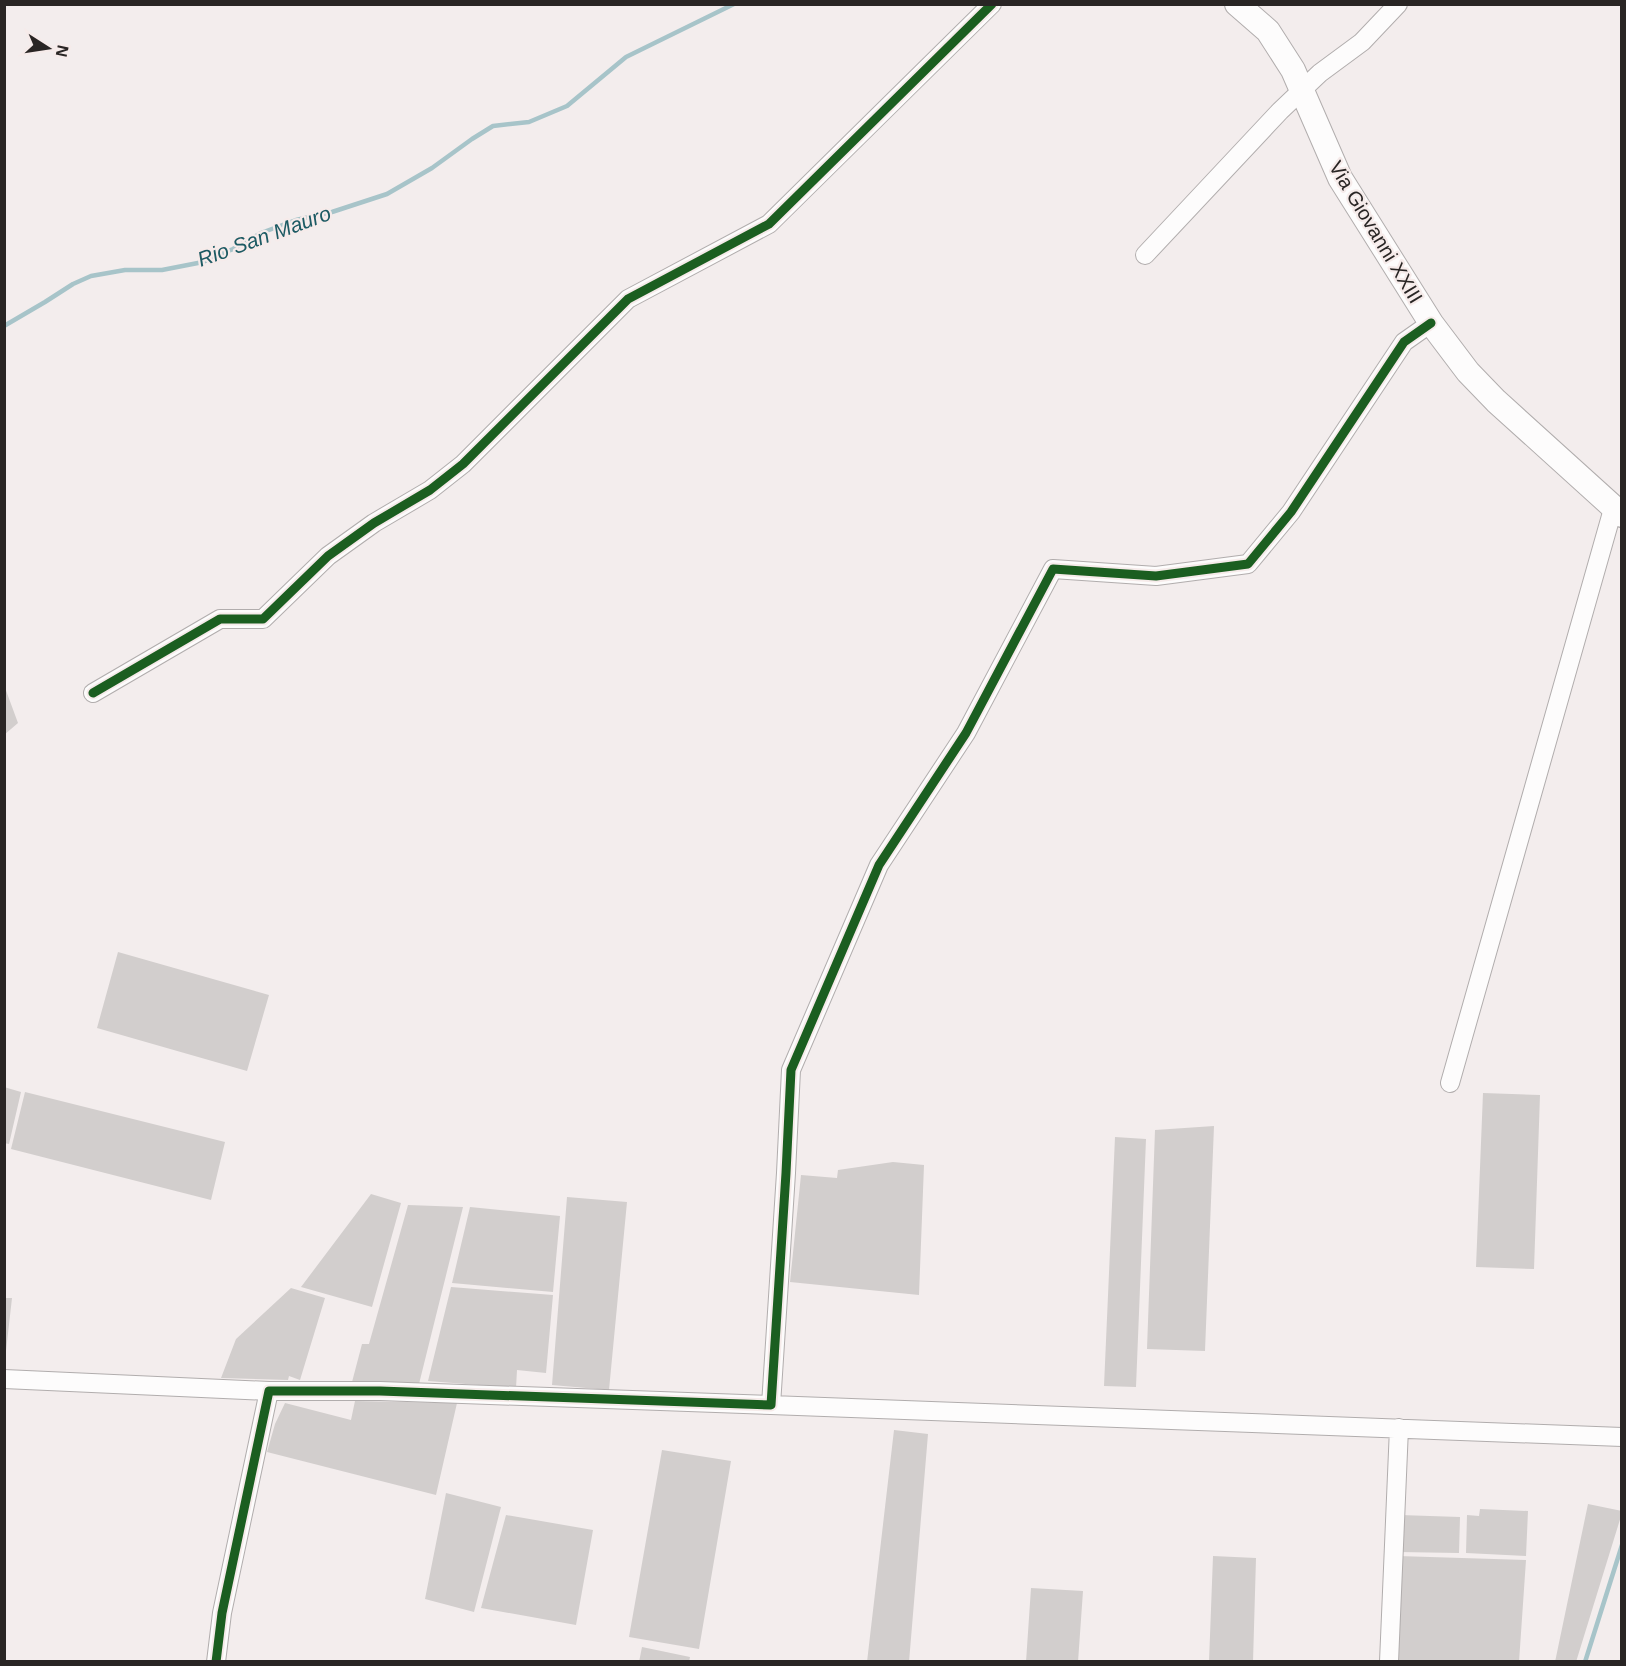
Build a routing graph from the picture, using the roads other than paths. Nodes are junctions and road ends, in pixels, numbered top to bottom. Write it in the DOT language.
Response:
graph roads {
  1 [pos="992,4"];
  2 [pos="1237,4"];
  3 [pos="1398,4"];
  4 [pos="1302,91"];
  5 [pos="1146,255"];
  6 [pos="1431,323"];
  7 [pos="1618,512"];
  8 [pos="93,693"];
  9 [pos="1450,1083"];
  10 [pos="4,1379"];
  11 [pos="269,1391"];
  12 [pos="771,1405"];
  13 [pos="1399,1428"];
  14 [pos="1622,1437"];
  15 [pos="216,1662"];
  16 [pos="1389,1662"];
  1 -- 8 [label="street"];
  2 -- 4 [label="main road, Via Giovanni XXIII"];
  3 -- 4 [label="street"];
  4 -- 5 [label="street"];
  4 -- 6 [label="main road, Via Giovanni XXIII"];
  6 -- 7 [label="main road, Via Giovanni XXIII"];
  6 -- 12 [label="street"];
  7 -- 9 [label="street"];
  10 -- 11 [label="street"];
  11 -- 12 [label="street"];
  11 -- 15 [label="street"];
  12 -- 13 [label="street"];
  13 -- 14 [label="street"];
  13 -- 16 [label="street"];
}
